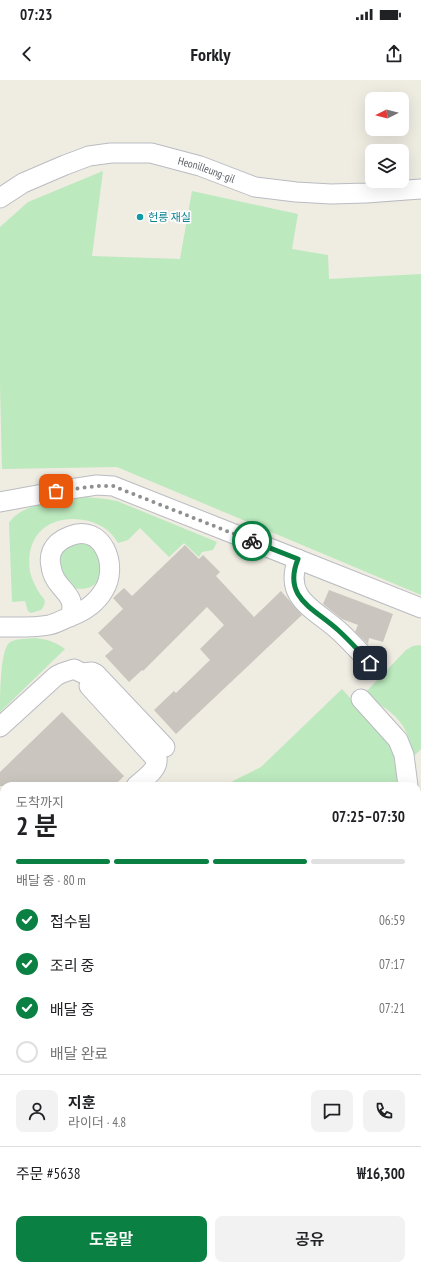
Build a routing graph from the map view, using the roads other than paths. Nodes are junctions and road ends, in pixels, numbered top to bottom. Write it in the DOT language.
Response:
graph roads {
  1 [pos="421,189"];
  2 [pos="0,198"];
  3 [pos="0,502"];
  4 [pos="298,559"];
  5 [pos="421,608"];
  6 [pos="70,617"];
  7 [pos="0,627"];
  8 [pos="370,663"];
  9 [pos="361,700"];
  10 [pos="0,728"];
  11 [pos="140,782"];
  12 [pos="408,782"];
  1 -- 2 [label="street, Heonilleung-gil"];
  3 -- 4 [label="street"];
  4 -- 5 [label="street"];
  4 -- 8 [label="street"];
  6 -- 7 [label="street"];
  9 -- 12 [label="street"];
  10 -- 11 [label="street"];
}
